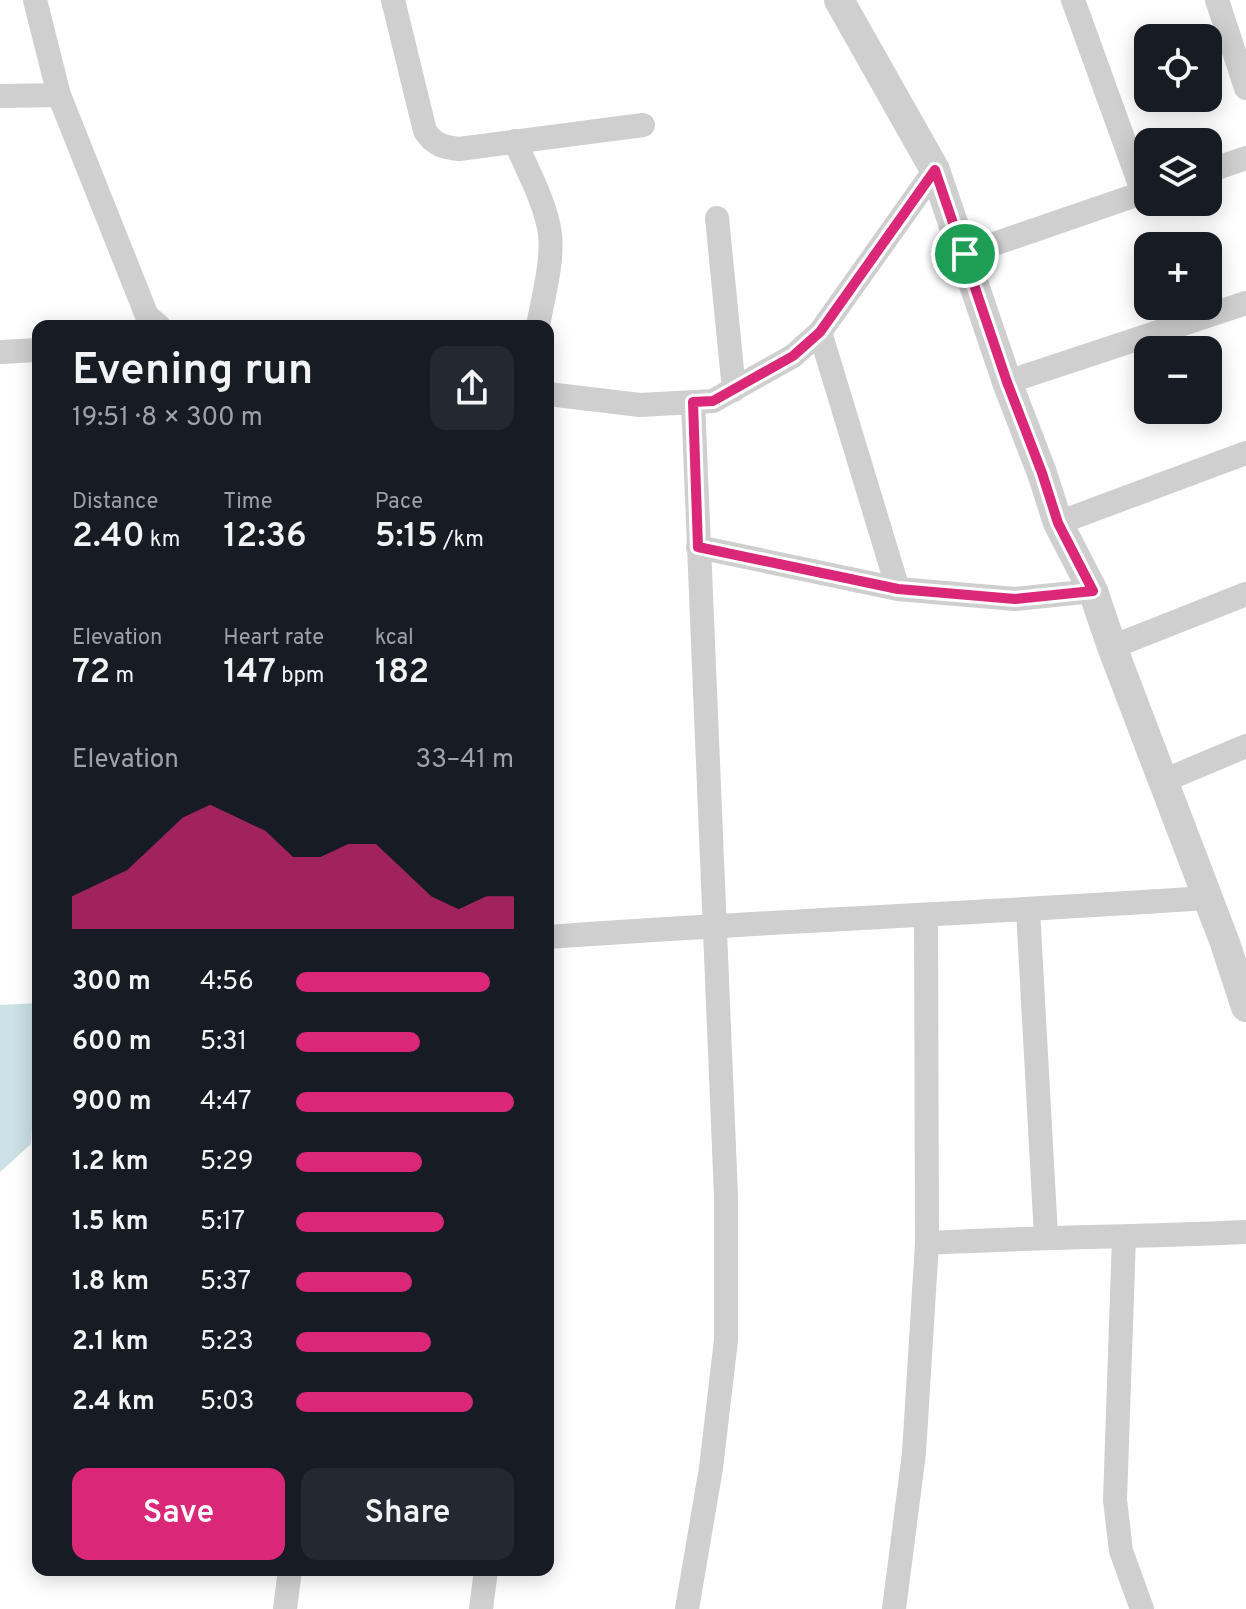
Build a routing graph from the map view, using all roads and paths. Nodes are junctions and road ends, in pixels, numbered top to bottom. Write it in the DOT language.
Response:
graph roads {
  1 [pos="35,0"];
  2 [pos="393,0"];
  3 [pos="839,0"];
  4 [pos="1073,0"];
  5 [pos="1217,0"];
  6 [pos="1246,88"];
  7 [pos="59,95"];
  8 [pos="0,96"];
  9 [pos="643,125"];
  10 [pos="515,141"];
  11 [pos="1246,158"];
  12 [pos="1134,160"];
  13 [pos="1222,166"];
  14 [pos="935,170"];
  15 [pos="1134,196"];
  16 [pos="717,218"];
  17 [pos="965,254"];
  18 [pos="1246,303"];
  19 [pos="152,320"];
  20 [pos="539,320"];
  21 [pos="820,332"];
  22 [pos="32,350"];
  23 [pos="0,352"];
  24 [pos="1007,382"];
  25 [pos="734,390"];
  26 [pos="554,395"];
  27 [pos="693,402"];
  28 [pos="1246,453"];
  29 [pos="1058,523"];
  30 [pos="698,547"];
  31 [pos="898,589"];
  32 [pos="1093,591"];
  33 [pos="1246,594"];
  34 [pos="1112,647"];
  35 [pos="1246,746"];
  36 [pos="1163,781"];
  37 [pos="1206,898"];
  38 [pos="1028,910"];
  39 [pos="926,915"];
  40 [pos="713,925"];
  41 [pos="554,937"];
  42 [pos="1246,1007"];
  43 [pos="1246,1232"];
  44 [pos="1046,1236"];
  45 [pos="1124,1237"];
  46 [pos="927,1243"];
  47 [pos="289,1576"];
  48 [pos="485,1576"];
  49 [pos="285,1609"];
  50 [pos="481,1609"];
  51 [pos="687,1609"];
  52 [pos="894,1609"];
  53 [pos="1142,1609"];
  1 -- 7 [label="street"];
  2 -- 10 [label="street"];
  3 -- 14 [label="street"];
  4 -- 12 [label="street"];
  5 -- 6 [label="street"];
  7 -- 8 [label="street"];
  7 -- 19 [label="street"];
  9 -- 10 [label="street"];
  10 -- 20 [label="street"];
  11 -- 13 [label="street"];
  14 -- 17 [label="street"];
  14 -- 21 [label="street"];
  15 -- 17 [label="street"];
  16 -- 25 [label="street"];
  17 -- 24 [label="street"];
  18 -- 24 [label="street"];
  21 -- 25 [label="street"];
  21 -- 31 [label="street"];
  22 -- 23 [label="street"];
  24 -- 29 [label="street"];
  25 -- 27 [label="street"];
  26 -- 27 [label="street"];
  27 -- 30 [label="street"];
  28 -- 29 [label="street"];
  29 -- 32 [label="street"];
  30 -- 31 [label="street"];
  30 -- 40 [label="street"];
  31 -- 32 [label="street"];
  32 -- 34 [label="street"];
  33 -- 34 [label="street"];
  34 -- 36 [label="street"];
  35 -- 36 [label="street"];
  36 -- 37 [label="street"];
  37 -- 38 [label="street"];
  37 -- 42 [label="street"];
  38 -- 39 [label="street"];
  38 -- 44 [label="street"];
  39 -- 40 [label="street"];
  39 -- 46 [label="street"];
  40 -- 41 [label="street"];
  40 -- 51 [label="street"];
  43 -- 45 [label="street"];
  44 -- 45 [label="street"];
  44 -- 46 [label="street"];
  45 -- 53 [label="street"];
  46 -- 52 [label="street"];
  47 -- 49 [label="street"];
  48 -- 50 [label="street"];
}
